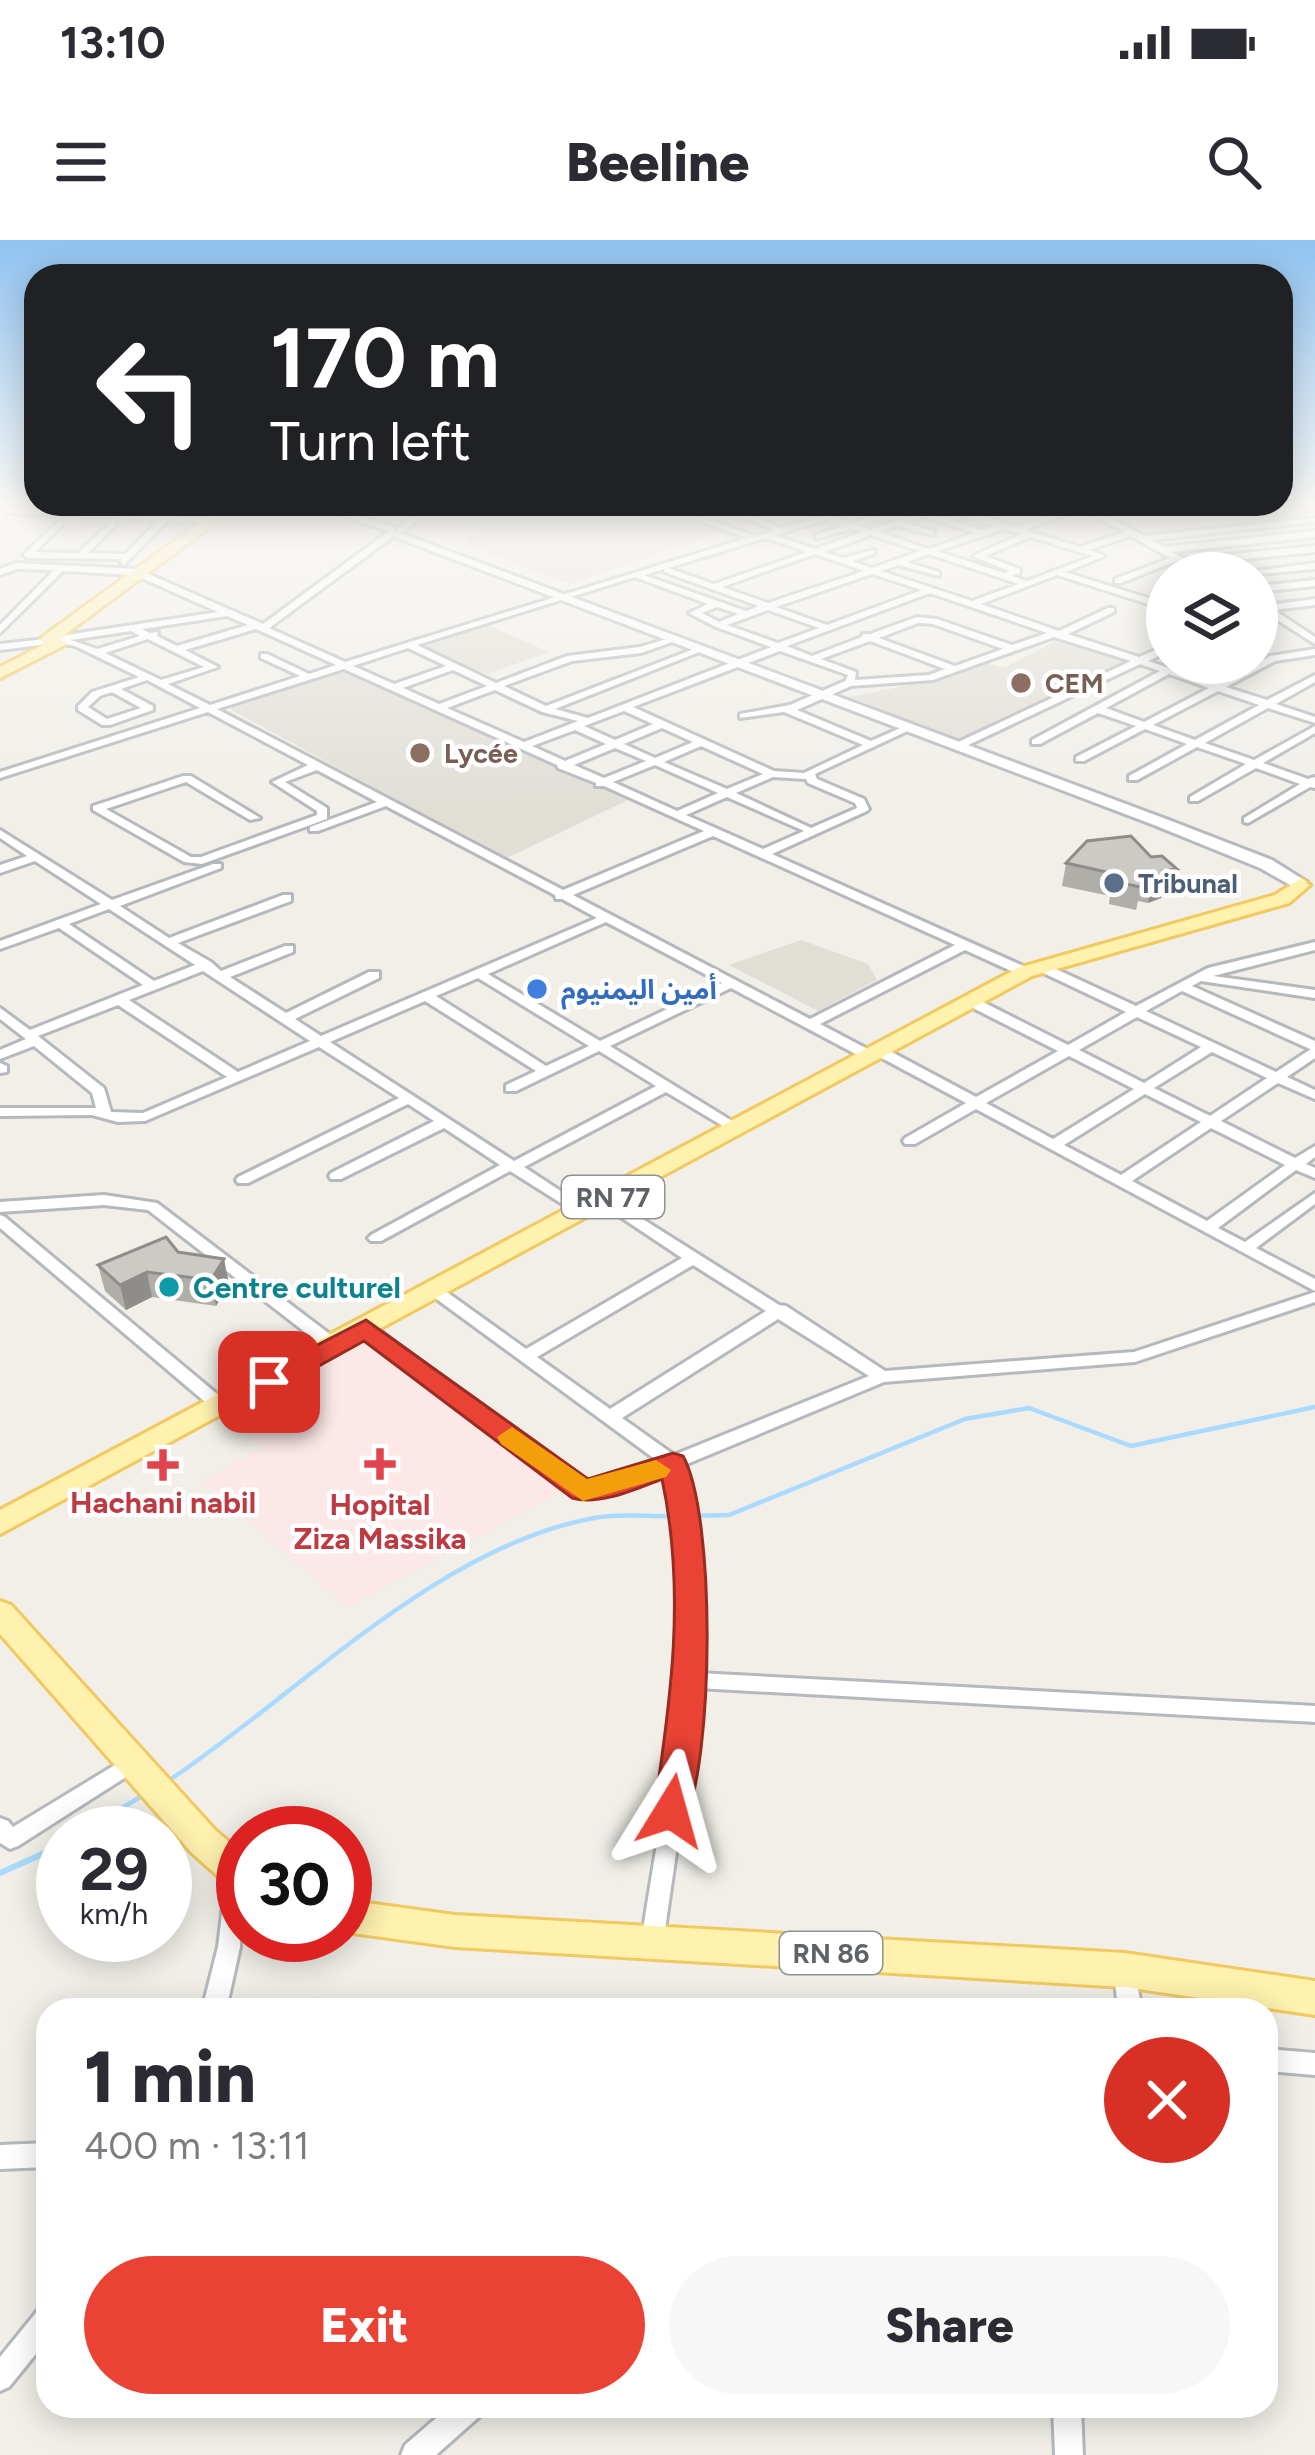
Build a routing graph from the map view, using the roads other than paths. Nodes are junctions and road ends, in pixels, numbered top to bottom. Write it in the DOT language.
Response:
graph roads {
  1 [pos="9,604"];
  2 [pos="97,604"];
  3 [pos="213,604"];
  4 [pos="293,604"];
  5 [pos="538,604"];
  6 [pos="580,604"];
  7 [pos="715,604"];
  8 [pos="721,604"];
  9 [pos="769,604"];
  10 [pos="778,604"];
  11 [pos="892,604"];
  12 [pos="964,604"];
  13 [pos="974,604"];
  14 [pos="25,605"];
  15 [pos="773,606"];
  16 [pos="1111,610"];
  17 [pos="231,612"];
  18 [pos="746,614"];
  19 [pos="207,618"];
  20 [pos="1278,618"];
  21 [pos="718,625"];
  22 [pos="262,626"];
  23 [pos="833,626"];
  24 [pos="131,627"];
  25 [pos="0,630"];
  26 [pos="1054,634"];
  27 [pos="149,636"];
  28 [pos="869,637"];
  29 [pos="54,639"];
  30 [pos="676,639"];
  31 [pos="1315,640"];
  32 [pos="411,646"];
  33 [pos="0,647"];
  34 [pos="779,647"];
  35 [pos="1011,648"];
  36 [pos="175,650"];
  37 [pos="702,650"];
  38 [pos="1315,652"];
  39 [pos="96,653"];
  40 [pos="264,656"];
  41 [pos="1146,657"];
  42 [pos="1278,657"];
  43 [pos="813,659"];
  44 [pos="1137,661"];
  45 [pos="1278,661"];
  46 [pos="738,664"];
  47 [pos="1146,664"];
  48 [pos="349,666"];
  49 [pos="454,667"];
  50 [pos="955,669"];
  51 [pos="0,673"];
  52 [pos="311,678"];
  53 [pos="851,678"];
  54 [pos="154,680"];
  55 [pos="1312,680"];
  56 [pos="1146,683"];
  57 [pos="1205,684"];
  58 [pos="1224,684"];
  59 [pos="497,686"];
  60 [pos="395,687"];
  61 [pos="1217,688"];
  62 [pos="113,689"];
  63 [pos="819,695"];
  64 [pos="1264,704"];
  65 [pos="441,707"];
  66 [pos="624,707"];
  67 [pos="789,708"];
  68 [pos="1098,709"];
  69 [pos="209,710"];
  70 [pos="546,710"];
  71 [pos="744,716"];
  72 [pos="587,721"];
  73 [pos="662,724"];
  74 [pos="1146,725"];
  75 [pos="1315,725"];
  76 [pos="574,726"];
  77 [pos="904,726"];
  78 [pos="702,742"];
  79 [pos="867,742"];
  80 [pos="1036,742"];
  81 [pos="1197,742"];
  82 [pos="614,744"];
  83 [pos="958,746"];
  84 [pos="521,747"];
  85 [pos="1080,759"];
  86 [pos="653,762"];
  87 [pos="1256,763"];
  88 [pos="316,766"];
  89 [pos="562,766"];
  90 [pos="772,773"];
  91 [pos="0,775"];
  92 [pos="801,775"];
  93 [pos="1133,778"];
  94 [pos="1314,782"];
  95 [pos="600,784"];
  96 [pos="727,794"];
  97 [pos="1194,799"];
  98 [pos="387,802"];
  99 [pos="675,816"];
  100 [pos="254,818"];
  101 [pos="1248,820"];
  102 [pos="806,828"];
  103 [pos="0,832"];
  104 [pos="712,832"];
  105 [pos="758,853"];
  106 [pos="38,856"];
  107 [pos="0,869"];
  108 [pos="1309,884"];
  109 [pos="560,896"];
  110 [pos="287,898"];
  111 [pos="113,904"];
  112 [pos="604,919"];
  113 [pos="60,923"];
  114 [pos="172,941"];
  115 [pos="0,945"];
  116 [pos="964,945"];
  117 [pos="1315,946"];
  118 [pos="289,949"];
  119 [pos="207,965"];
  120 [pos="1033,970"];
  121 [pos="478,973"];
  122 [pos="223,975"];
  123 [pos="374,975"];
  124 [pos="1200,977"];
  125 [pos="730,984"];
  126 [pos="1181,986"];
  127 [pos="154,987"];
  128 [pos="1315,994"];
  129 [pos="426,996"];
  130 [pos="121,1001"];
  131 [pos="972,1002"];
  132 [pos="1134,1011"];
  133 [pos="0,1012"];
  134 [pos="287,1018"];
  135 [pos="809,1025"];
  136 [pos="32,1038"];
  137 [pos="321,1039"];
  138 [pos="599,1045"];
  139 [pos="1211,1046"];
  140 [pos="1066,1049"];
  141 [pos="1315,1049"];
  142 [pos="877,1054"];
  143 [pos="1,1064"];
  144 [pos="545,1072"];
  145 [pos="237,1077"];
  146 [pos="1277,1077"];
  147 [pos="667,1086"];
  148 [pos="511,1088"];
  149 [pos="1146,1089"];
  150 [pos="1315,1095"];
  151 [pos="408,1099"];
  152 [pos="976,1103"];
  153 [pos="104,1111"];
  154 [pos="0,1112"];
  155 [pos="445,1122"];
  156 [pos="1211,1122"];
  157 [pos="738,1129"];
  158 [pos="910,1141"];
  159 [pos="1054,1145"];
  160 [pos="1315,1150"];
  161 [pos="1294,1164"];
  162 [pos="512,1166"];
  163 [pos="1315,1174"];
  164 [pos="336,1176"];
  165 [pos="243,1180"];
  166 [pos="1122,1181"];
  167 [pos="1315,1197"];
  168 [pos="594,1206"];
  169 [pos="0,1207"];
  170 [pos="0,1220"];
  171 [pos="1208,1228"];
  172 [pos="376,1238"];
  173 [pos="1246,1248"];
  174 [pos="691,1260"];
  175 [pos="1315,1286"];
  176 [pos="435,1292"];
  177 [pos="1315,1297"];
  178 [pos="780,1310"];
  179 [pos="366,1329"];
  180 [pos="334,1346"];
  181 [pos="525,1357"];
  182 [pos="882,1377"];
  183 [pos="223,1408"];
  184 [pos="609,1418"];
  185 [pos="673,1463"];
  186 [pos="0,1523"];
  187 [pos="0,1613"];
  188 [pos="691,1680"];
  189 [pos="1315,1714"];
  190 [pos="152,1784"];
  191 [pos="4,1837"];
  192 [pos="216,1850"];
  193 [pos="372,1921"];
  194 [pos="652,1943"];
  195 [pos="231,1962"];
  196 [pos="1125,1970"];
  197 [pos="218,1998"];
  198 [pos="1128,1998"];
  199 [pos="1315,1998"];
  200 [pos="1278,2061"];
  201 [pos="1315,2064"];
  202 [pos="36,2156"];
  203 [pos="0,2157"];
  204 [pos="36,2333"];
  205 [pos="0,2378"];
  206 [pos="457,2418"];
  207 [pos="1067,2418"];
  208 [pos="415,2455"];
  209 [pos="1069,2455"];
  1 -- 14 [label="street"];
  2 -- 29 [label="main road"];
  3 -- 17 [label="street"];
  4 -- 22 [label="street"];
  5 -- 32 [label="street"];
  6 -- 30 [label="main road"];
  7 -- 21 [label="street"];
  8 -- 18 [label="street"];
  9 -- 15 [label="street"];
  10 -- 15 [label="street"];
  11 -- 23 [label="street"];
  12 -- 26 [label="street"];
  13 -- 26 [label="street"];
  14 -- 25 [label="street"];
  15 -- 18 [label="street"];
  15 -- 23 [label="street"];
  16 -- 26 [label="street"];
  17 -- 19 [label="street"];
  17 -- 22 [label="street"];
  18 -- 21 [label="street"];
  19 -- 24 [label="street"];
  19 -- 27 [label="street"];
  20 -- 31 [label="street"];
  21 -- 34 [label="street"];
  22 -- 36 [label="street"];
  22 -- 48 [label="street"];
  23 -- 28 [label="street"];
  23 -- 34 [label="street"];
  24 -- 27 [label="street"];
  24 -- 29 [label="street"];
  26 -- 35 [label="street"];
  26 -- 44 [label="street"];
  27 -- 36 [label="street"];
  27 -- 39 [label="street"];
  28 -- 35 [label="street"];
  28 -- 43 [label="street"];
  28 -- 50 [label="street"];
  29 -- 33 [label="street"];
  29 -- 39 [label="street"];
  29 -- 51 [label="main road"];
  30 -- 37 [label="main road"];
  30 -- 59 [label="street"];
  32 -- 48 [label="street"];
  32 -- 49 [label="street"];
  34 -- 43 [label="street"];
  34 -- 46 [label="street"];
  35 -- 50 [label="street"];
  36 -- 54 [label="street"];
  37 -- 46 [label="main road"];
  37 -- 70 [label="street"];
  38 -- 42 [label="street"];
  39 -- 54 [label="street"];
  40 -- 52 [label="street"];
  41 -- 44 [label="street"];
  43 -- 53 [label="street"];
  44 -- 47 [label="street"];
  44 -- 83 [label="street"];
  45 -- 55 [label="street"];
  46 -- 63 [label="main road"];
  46 -- 66 [label="street"];
  48 -- 52 [label="street"];
  48 -- 60 [label="street"];
  49 -- 59 [label="street"];
  49 -- 60 [label="street"];
  50 -- 53 [label="street"];
  52 -- 69 [label="street"];
  53 -- 63 [label="street"];
  54 -- 62 [label="street"];
  54 -- 69 [label="street"];
  55 -- 64 [label="street"];
  56 -- 68 [label="street"];
  57 -- 61 [label="street"];
  58 -- 61 [label="street"];
  59 -- 65 [label="street"];
  59 -- 70 [label="street"];
  60 -- 65 [label="street"];
  61 -- 64 [label="street"];
  61 -- 74 [label="street"];
  62 -- 62 [label="street"];
  63 -- 67 [label="street"];
  63 -- 77 [label="main road"];
  64 -- 75 [label="street"];
  64 -- 81 [label="street"];
  65 -- 84 [label="street"];
  66 -- 72 [label="street"];
  66 -- 73 [label="street"];
  67 -- 71 [label="street"];
  67 -- 79 [label="street"];
  68 -- 74 [label="street"];
  68 -- 80 [label="street"];
  69 -- 88 [label="street"];
  69 -- 91 [label="street"];
  70 -- 72 [label="street"];
  72 -- 76 [label="street"];
  73 -- 78 [label="street"];
  73 -- 82 [label="street"];
  74 -- 81 [label="street"];
  74 -- 85 [label="street"];
  75 -- 87 [label="street"];
  76 -- 82 [label="street"];
  76 -- 84 [label="street"];
  77 -- 79 [label="street"];
  77 -- 83 [label="main road"];
  78 -- 86 [label="street"];
  78 -- 90 [label="street"];
  79 -- 92 [label="street"];
  81 -- 87 [label="street"];
  81 -- 93 [label="street"];
  82 -- 86 [label="street"];
  82 -- 89 [label="street"];
  83 -- 108 [label="main road"];
  84 -- 89 [label="street"];
  86 -- 95 [label="street"];
  86 -- 96 [label="street"];
  87 -- 94 [label="street"];
  87 -- 97 [label="street"];
  88 -- 98 [label="street"];
  88 -- 100 [label="street"];
  89 -- 95 [label="street"];
  90 -- 92 [label="street"];
  90 -- 96 [label="street"];
  92 -- 102 [label="street"];
  92 -- 105 [label="street"];
  94 -- 101 [label="street"];
  95 -- 99 [label="street"];
  96 -- 99 [label="street"];
  96 -- 102 [label="street"];
  98 -- 109 [label="street"];
  98 -- 111 [label="street"];
  99 -- 104 [label="street"];
  102 -- 105 [label="street"];
  103 -- 106 [label="street"];
  104 -- 105 [label="street"];
  104 -- 109 [label="street"];
  105 -- 116 [label="street"];
  106 -- 107 [label="street"];
  106 -- 111 [label="street"];
  108 -- 120 [label="main road, RN 77"];
  109 -- 112 [label="street"];
  110 -- 114 [label="street"];
  111 -- 113 [label="street"];
  111 -- 114 [label="street"];
  112 -- 121 [label="street"];
  112 -- 125 [label="street"];
  113 -- 115 [label="street"];
  113 -- 127 [label="street"];
  114 -- 119 [label="street"];
  116 -- 120 [label="street"];
  116 -- 135 [label="street"];
  117 -- 124 [label="street"];
  118 -- 122 [label="street"];
  119 -- 122 [label="street"];
  119 -- 127 [label="street"];
  120 -- 131 [label="main road, RN 77"];
  120 -- 132 [label="street"];
  121 -- 129 [label="street"];
  121 -- 138 [label="street"];
  122 -- 134 [label="street"];
  123 -- 134 [label="street"];
  124 -- 126 [label="street"];
  124 -- 128 [label="street"];
  125 -- 135 [label="street"];
  125 -- 138 [label="street"];
  126 -- 132 [label="street"];
  126 -- 141 [label="street"];
  127 -- 130 [label="street"];
  129 -- 137 [label="street"];
  129 -- 144 [label="street"];
  130 -- 136 [label="street"];
  130 -- 145 [label="street"];
  131 -- 140 [label="street"];
  131 -- 142 [label="main road, RN 77"];
  132 -- 139 [label="street"];
  132 -- 140 [label="street"];
  133 -- 136 [label="street"];
  134 -- 137 [label="street"];
  135 -- 142 [label="street"];
  136 -- 143 [label="street"];
  136 -- 153 [label="street"];
  137 -- 145 [label="street"];
  137 -- 151 [label="street"];
  138 -- 144 [label="street"];
  138 -- 147 [label="street"];
  139 -- 146 [label="street"];
  139 -- 149 [label="street"];
  140 -- 149 [label="street"];
  140 -- 152 [label="street"];
  141 -- 146 [label="street"];
  142 -- 152 [label="street"];
  142 -- 157 [label="main road, RN 77"];
  144 -- 148 [label="street"];
  145 -- 153 [label="street"];
  146 -- 150 [label="street"];
  146 -- 156 [label="street"];
  147 -- 157 [label="street"];
  147 -- 162 [label="street"];
  149 -- 156 [label="street"];
  149 -- 159 [label="street"];
  151 -- 155 [label="street"];
  151 -- 165 [label="street"];
  152 -- 158 [label="street"];
  152 -- 159 [label="street"];
  153 -- 154 [label="street"];
  155 -- 162 [label="street"];
  155 -- 164 [label="street"];
  156 -- 161 [label="street"];
  156 -- 166 [label="street"];
  157 -- 168 [label="main road, RN 77"];
  159 -- 166 [label="street"];
  160 -- 161 [label="street"];
  161 -- 163 [label="street"];
  161 -- 171 [label="street"];
  162 -- 168 [label="street"];
  162 -- 172 [label="street"];
  166 -- 171 [label="street"];
  167 -- 173 [label="street"];
  168 -- 174 [label="street"];
  168 -- 176 [label="main road, RN 77"];
  169 -- 180 [label="street"];
  170 -- 183 [label="street"];
  171 -- 173 [label="street"];
  173 -- 175 [label="street"];
  174 -- 178 [label="street"];
  174 -- 181 [label="street"];
  176 -- 179 [label="main road, RN 77"];
  176 -- 181 [label="street"];
  177 -- 182 [label="street"];
  178 -- 182 [label="street"];
  178 -- 184 [label="street"];
  179 -- 180 [label="main road, RN 77"];
  179 -- 185 [label="street"];
  180 -- 183 [label="main road, RN 77"];
  181 -- 184 [label="street"];
  182 -- 185 [label="street"];
  183 -- 186 [label="main road, RN 77"];
  184 -- 185 [label="street"];
  185 -- 188 [label="street"];
  187 -- 190 [label="main road"];
  188 -- 189 [label="street"];
  188 -- 194 [label="street"];
  190 -- 191 [label="street"];
  190 -- 192 [label="main road"];
  193 -- 194 [label="main road, RN 86"];
  194 -- 196 [label="main road, RN 86"];
  195 -- 197 [label="street"];
  196 -- 198 [label="street"];
  196 -- 199 [label="main road, RN 86"];
  200 -- 201 [label="street"];
  202 -- 203 [label="street"];
  204 -- 205 [label="street"];
  206 -- 208 [label="street"];
  207 -- 209 [label="street"];
}
